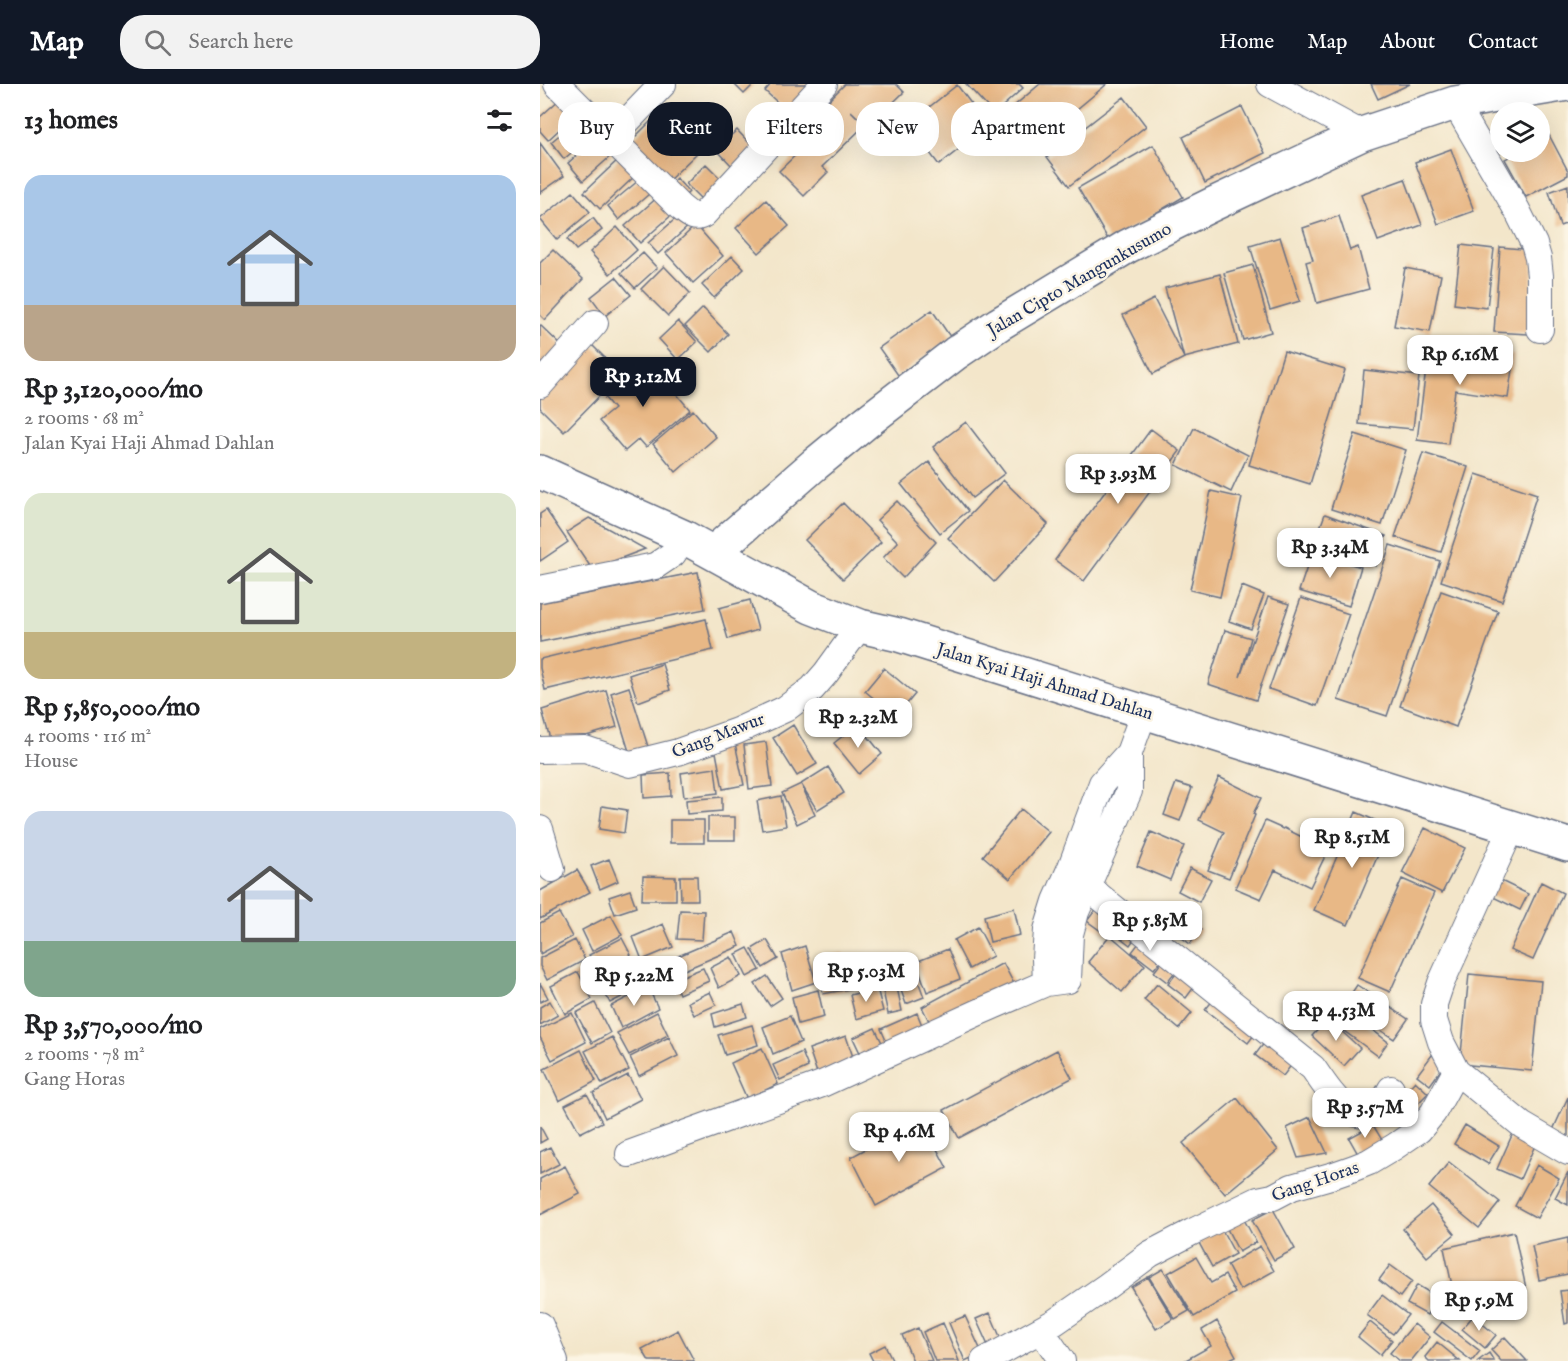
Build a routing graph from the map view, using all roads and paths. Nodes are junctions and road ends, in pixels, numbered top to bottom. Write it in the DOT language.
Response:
graph roads {
  1 [pos="557,84"];
  2 [pos="663,84"];
  3 [pos="824,84"];
  4 [pos="1270,84"];
  5 [pos="1568,84"];
  6 [pos="575,102"];
  7 [pos="1455,103"];
  8 [pos="635,113"];
  9 [pos="1362,134"];
  10 [pos="629,156"];
  11 [pos="595,323"];
  12 [pos="1540,329"];
  13 [pos="540,385"];
  14 [pos="540,472"];
  15 [pos="684,537"];
  16 [pos="713,553"];
  17 [pos="540,589"];
  18 [pos="860,626"];
  19 [pos="1144,712"];
  20 [pos="540,750"];
  21 [pos="1512,827"];
  22 [pos="540,829"];
  23 [pos="1568,845"];
  24 [pos="552,869"];
  25 [pos="1080,876"];
  26 [pos="1456,1071"];
  27 [pos="1391,1089"];
  28 [pos="1568,1152"];
  29 [pos="629,1154"];
  30 [pos="540,1325"];
  31 [pos="1041,1330"];
  32 [pos="555,1361"];
  33 [pos="984,1361"];
  34 [pos="1062,1361"];
  1 -- 6 [label="street"];
  2 -- 8 [label="street"];
  3 -- 10 [label="street"];
  4 -- 9 [label="street"];
  5 -- 7 [label="main road, Jalan Cipto Mangunkusumo"];
  7 -- 9 [label="main road, Jalan Cipto Mangunkusumo"];
  7 -- 12 [label="street"];
  9 -- 16 [label="main road, Jalan Cipto Mangunkusumo"];
  11 -- 13 [label="street"];
  14 -- 15 [label="main road, Jalan Kyai Haji Ahmad Dahlan"];
  15 -- 16 [label="main road, Jalan Kyai Haji Ahmad Dahlan"];
  15 -- 17 [label="street"];
  16 -- 18 [label="main road, Jalan Kyai Haji Ahmad Dahlan"];
  18 -- 19 [label="main road, Jalan Kyai Haji Ahmad Dahlan"];
  18 -- 20 [label="street, Gang Mawur"];
  19 -- 21 [label="main road, Jalan Kyai Haji Ahmad Dahlan"];
  19 -- 25 [label="street"];
  21 -- 23 [label="main road, Jalan Kyai Haji Ahmad Dahlan"];
  21 -- 26 [label="street"];
  22 -- 24 [label="street"];
  25 -- 27 [label="street"];
  25 -- 29 [label="street"];
  26 -- 28 [label="street"];
  26 -- 31 [label="street, Gang Horas"];
  30 -- 32 [label="street"];
  31 -- 33 [label="street, Gang Horas"];
  31 -- 34 [label="street"];
}
